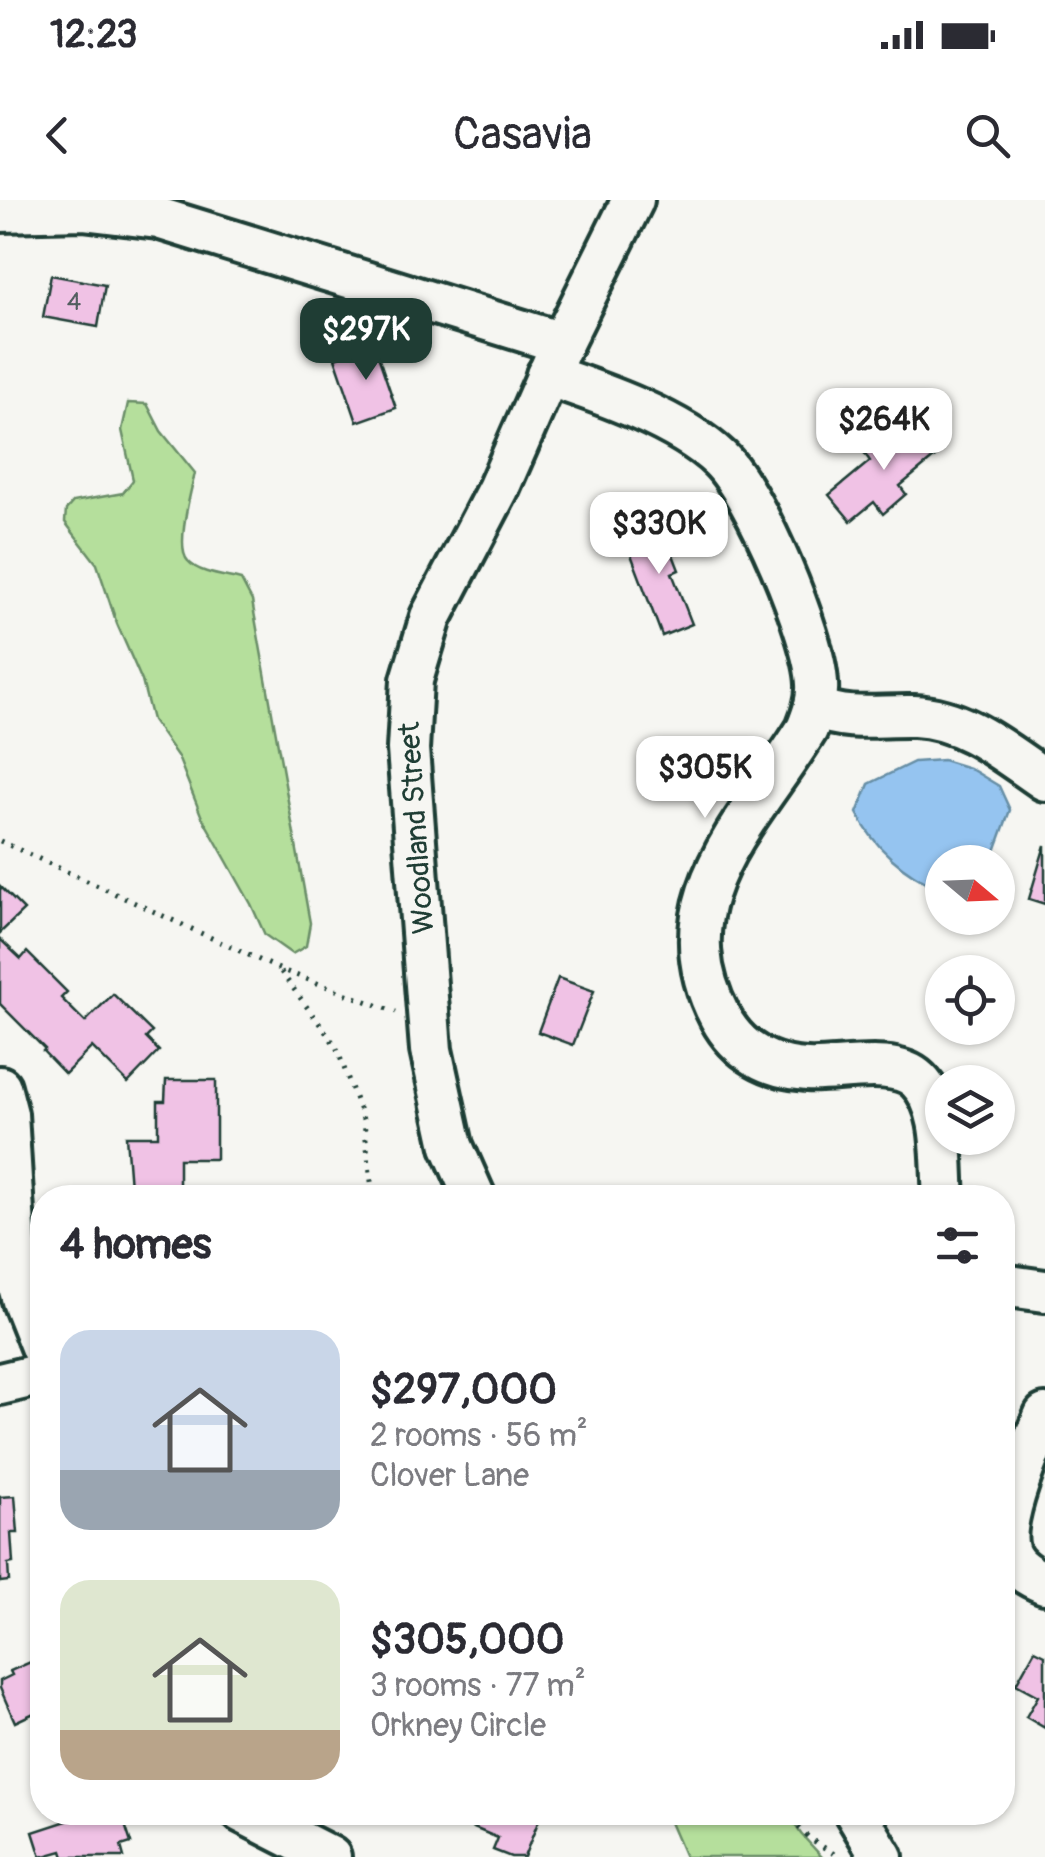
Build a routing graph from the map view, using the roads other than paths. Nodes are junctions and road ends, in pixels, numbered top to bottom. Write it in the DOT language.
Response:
graph roads {
  1 [pos="633,200"];
  2 [pos="0,211"];
  3 [pos="554,359"];
  4 [pos="815,708"];
  5 [pos="1045,780"];
  6 [pos="0,1087"];
  7 [pos="5,1175"];
  8 [pos="468,1185"];
  9 [pos="943,1185"];
  10 [pos="9,1278"];
  11 [pos="1015,1287"];
  12 [pos="1045,1290"];
  13 [pos="30,1319"];
  14 [pos="30,1377"];
  15 [pos="0,1384"];
  16 [pos="1045,1415"];
  17 [pos="1036,1463"];
  18 [pos="1015,1512"];
  19 [pos="1015,1564"];
  20 [pos="1045,1583"];
  21 [pos="267,1825"];
  22 [pos="862,1825"];
  23 [pos="330,1857"];
  24 [pos="882,1857"];
  1 -- 3 [label="street, Woodland Street"];
  2 -- 3 [label="street"];
  3 -- 4 [label="street"];
  3 -- 8 [label="street, Woodland Street"];
  4 -- 5 [label="street"];
  4 -- 9 [label="street"];
  6 -- 7 [label="street"];
  7 -- 10 [label="street"];
  10 -- 13 [label="street"];
  11 -- 12 [label="street"];
  14 -- 15 [label="street"];
  16 -- 17 [label="street"];
  17 -- 18 [label="street"];
  19 -- 20 [label="street"];
  21 -- 23 [label="street"];
  22 -- 24 [label="street"];
}
